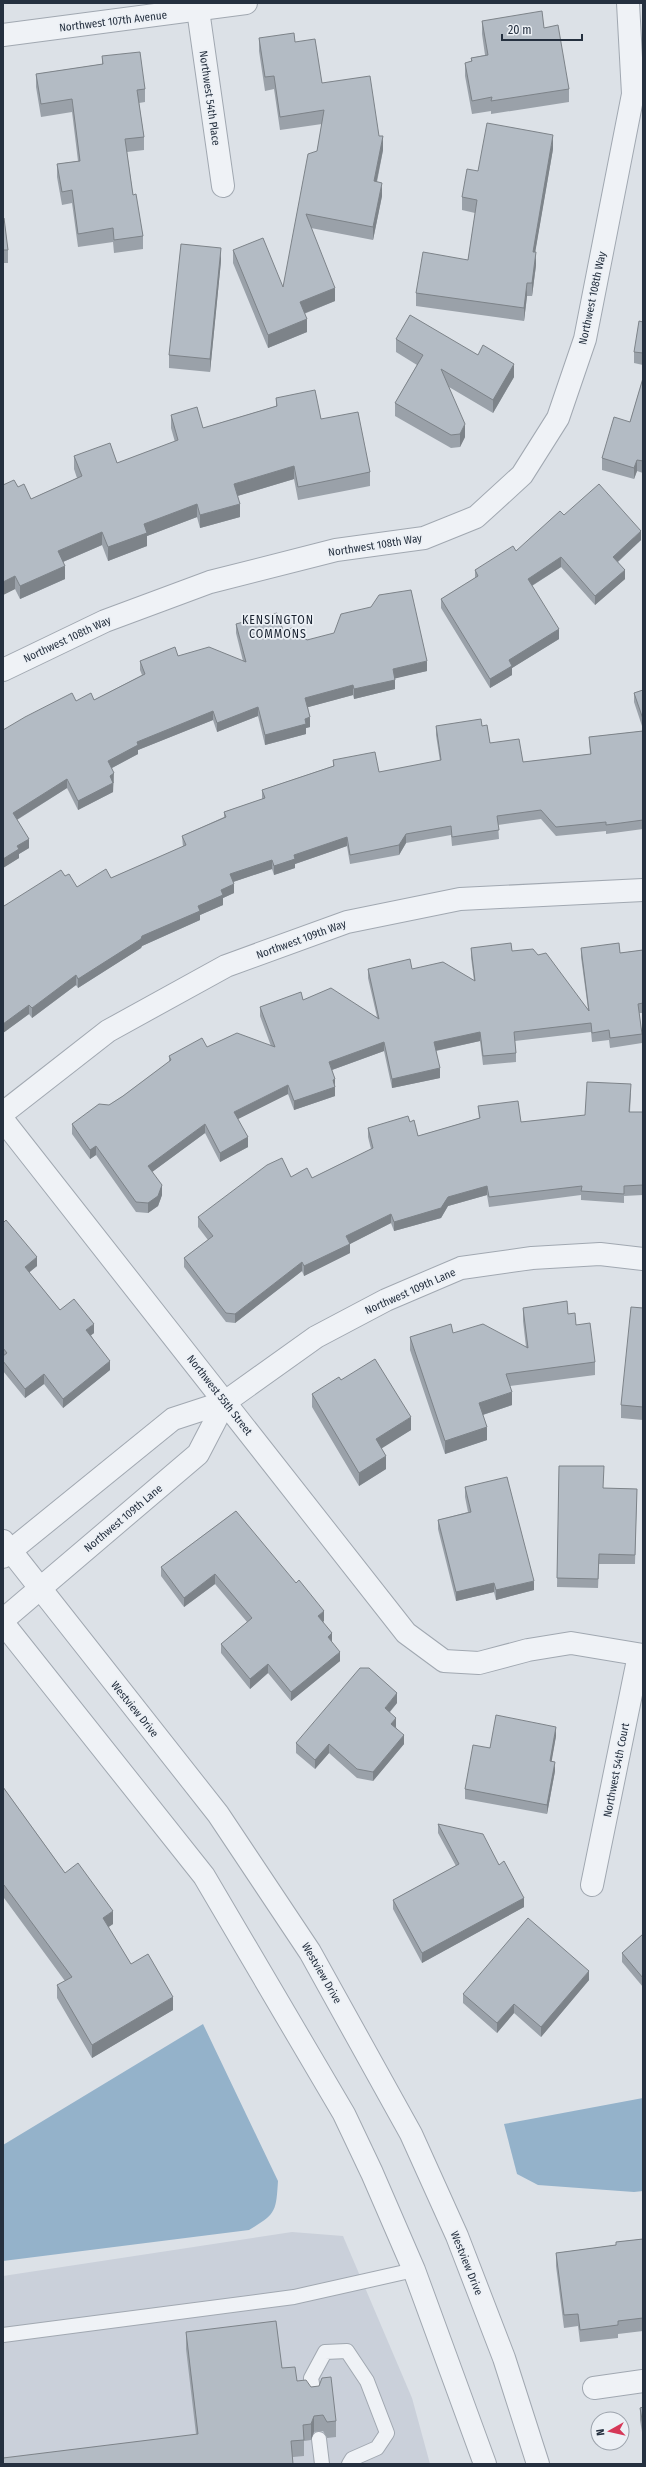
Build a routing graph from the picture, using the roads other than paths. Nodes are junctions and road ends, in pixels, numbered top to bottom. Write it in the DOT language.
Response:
graph roads {
  1 [pos="246,3"];
  2 [pos="628,3"];
  3 [pos="198,10"];
  4 [pos="3,35"];
  5 [pos="223,186"];
  6 [pos="3,670"];
  7 [pos="643,890"];
  8 [pos="3,1113"];
  9 [pos="3,1120"];
  10 [pos="643,1259"];
  11 [pos="225,1402"];
  12 [pos="6,1550"];
  13 [pos="40,1589"];
  14 [pos="3,1621"];
  15 [pos="641,1655"];
  16 [pos="592,1885"];
  17 [pos="414,2270"];
  18 [pos="3,2334"];
  19 [pos="643,2381"];
  20 [pos="594,2388"];
  21 [pos="314,2395"];
  22 [pos="319,2439"];
  23 [pos="322,2464"];
  24 [pos="349,2464"];
  25 [pos="486,2464"];
  26 [pos="538,2464"];
  1 -- 3 [label="street, Northwest 107th Avenue"];
  2 -- 6 [label="street, Northwest 108th Way"];
  3 -- 4 [label="street, Northwest 107th Avenue"];
  3 -- 5 [label="street, Northwest 54th Place"];
  7 -- 8 [label="street, Northwest 109th Way"];
  9 -- 11 [label="street, Northwest 55th Street"];
  10 -- 11 [label="street, Northwest 109th Lane"];
  11 -- 12 [label="street, Northwest 109th Lane"];
  11 -- 13 [label="street, Northwest 109th Lane"];
  11 -- 15 [label="street, Northwest 55th Street"];
  12 -- 13 [label="street, Westview Drive"];
  13 -- 14 [label="street, Northwest 109th Lane"];
  13 -- 26 [label="street, Westview Drive"];
  14 -- 17 [label="street"];
  15 -- 16 [label="street, Northwest 54th Court"];
  17 -- 18 [label="lane"];
  17 -- 25 [label="street"];
  19 -- 20 [label="street"];
  21 -- 24 [label="lane"];
  22 -- 23 [label="lane"];
}
